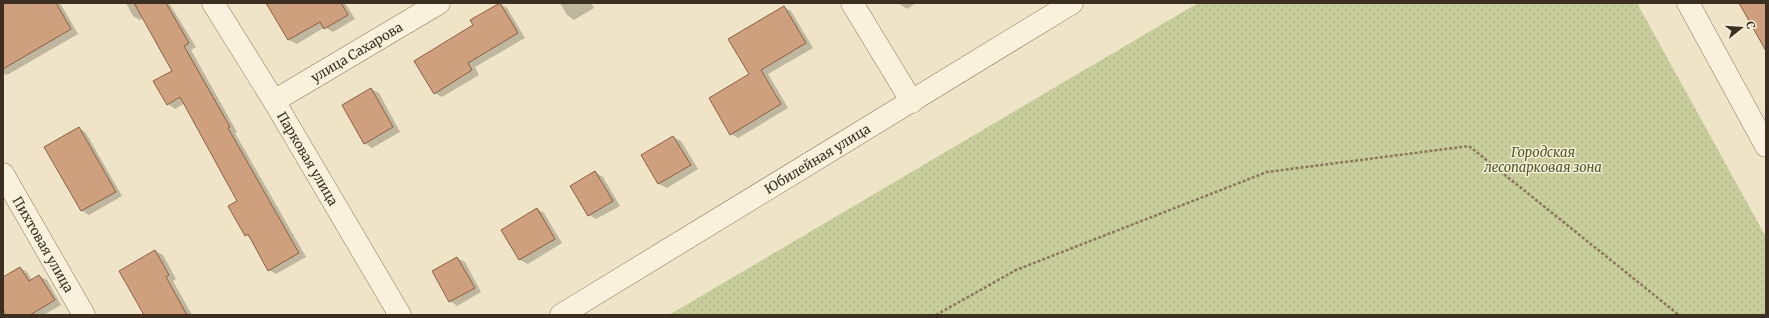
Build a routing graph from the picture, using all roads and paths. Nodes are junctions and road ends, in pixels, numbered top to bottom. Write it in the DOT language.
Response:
graph roads {
  1 [pos="213,3"];
  2 [pos="438,3"];
  3 [pos="852,3"];
  4 [pos="1072,3"];
  5 [pos="1688,3"];
  6 [pos="274,101"];
  7 [pos="912,102"];
  8 [pos="1760,122"];
  9 [pos="1766,146"];
  10 [pos="3,174"];
  11 [pos="84,315"];
  12 [pos="400,315"];
  13 [pos="561,315"];
  14 [pos="936,315"];
  15 [pos="1679,315"];
  1 -- 6 [label="street, Парковая улица"];
  2 -- 6 [label="street, улица Сахарова"];
  3 -- 7 [label="street"];
  4 -- 7 [label="street, Юбилейная улица"];
  5 -- 8 [label="street"];
  6 -- 12 [label="street, Парковая улица"];
  7 -- 13 [label="street, Юбилейная улица"];
  8 -- 9 [label="street"];
  10 -- 11 [label="street, Пихтовая улица"];
  14 -- 15 [label="path"];
}
